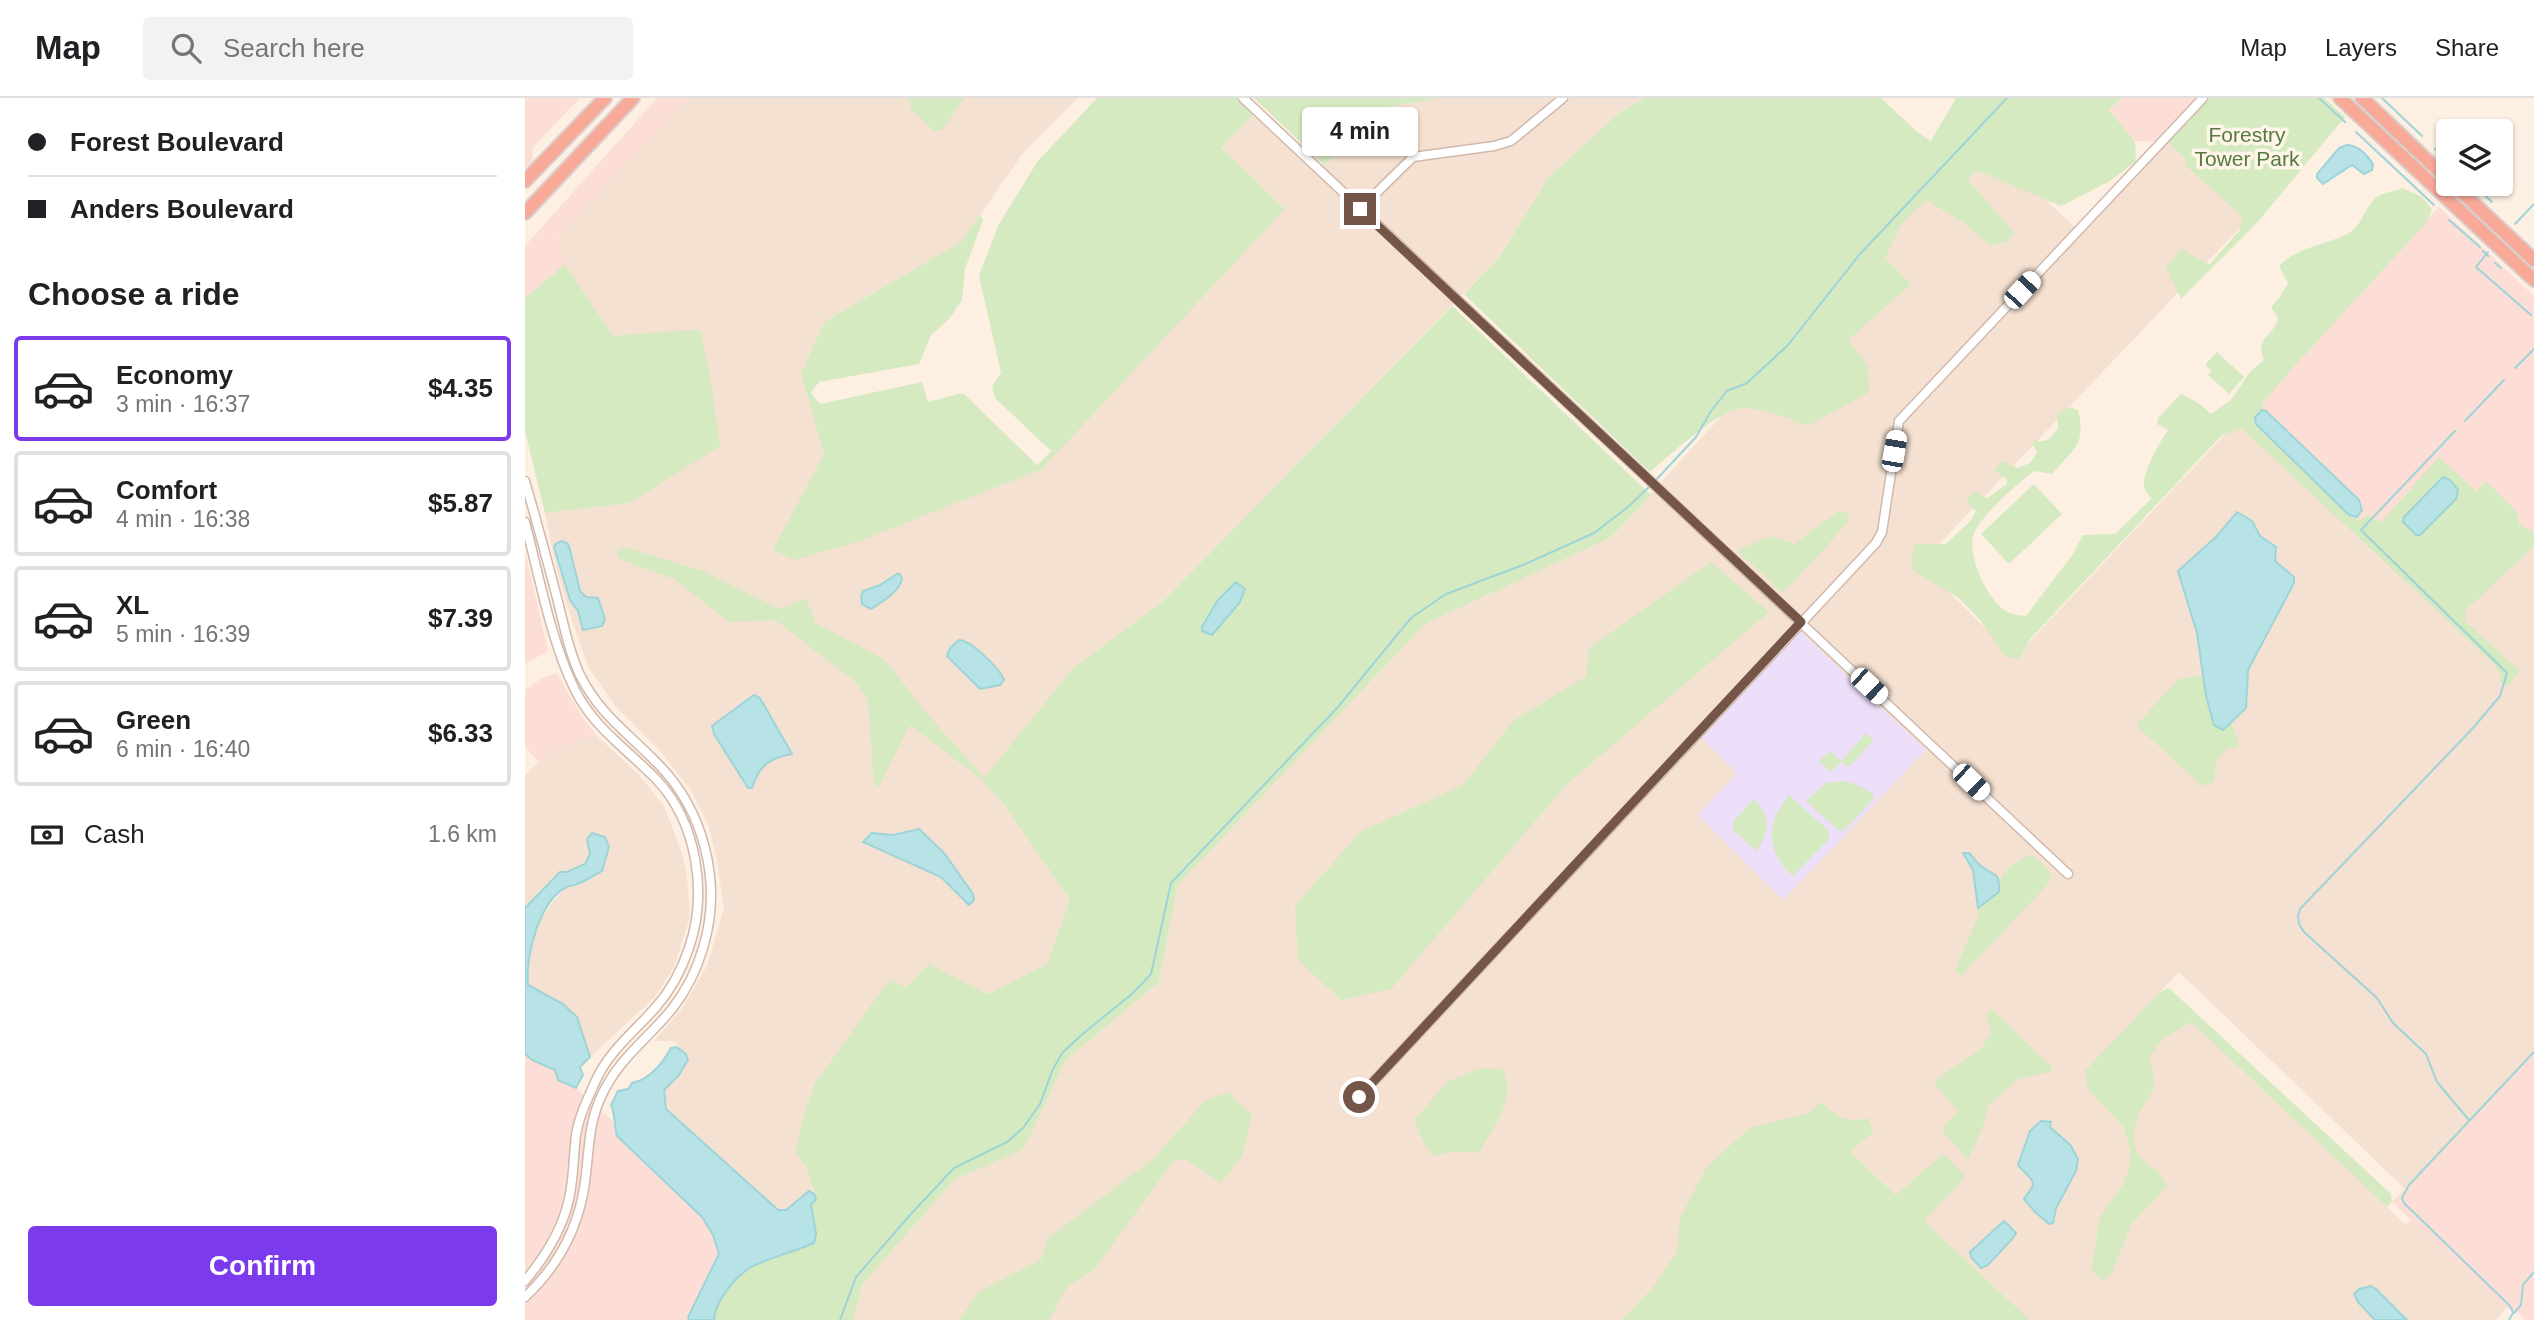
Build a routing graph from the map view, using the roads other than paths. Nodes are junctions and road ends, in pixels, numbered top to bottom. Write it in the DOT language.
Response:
graph roads {
  1 [pos="605,98"];
  2 [pos="633,98"];
  3 [pos="1243,98"];
  4 [pos="1563,98"];
  5 [pos="2203,98"];
  6 [pos="2340,98"];
  7 [pos="2362,98"];
  8 [pos="2436,169"];
  9 [pos="525,181"];
  10 [pos="2466,196"];
  11 [pos="1360,209"];
  12 [pos="525,213"];
  13 [pos="2534,260"];
  14 [pos="2534,280"];
  15 [pos="525,481"];
  16 [pos="525,522"];
  17 [pos="540,533"];
  18 [pos="529,536"];
  19 [pos="1801,622"];
  20 [pos="707,857"];
  21 [pos="695,858"];
  22 [pos="708,868"];
  23 [pos="697,870"];
  24 [pos="2067,874"];
  25 [pos="657,1006"];
  26 [pos="667,1014"];
  27 [pos="1359,1097"];
  28 [pos="587,1147"];
  29 [pos="575,1148"];
  30 [pos="552,1244"];
  31 [pos="566,1245"];
  32 [pos="559,1256"];
  33 [pos="525,1281"];
  34 [pos="525,1297"];
  1 -- 9 [label="highway"];
  2 -- 12 [label="highway"];
  3 -- 11 [label="street"];
  4 -- 11 [label="street"];
  5 -- 19 [label="street"];
  6 -- 14 [label="highway"];
  7 -- 8 [label="highway"];
  10 -- 13 [label="highway"];
  11 -- 19 [label="street"];
  15 -- 17 [label="street"];
  16 -- 18 [label="street"];
  17 -- 18 [label="street"];
  17 -- 20 [label="street"];
  18 -- 21 [label="street"];
  19 -- 24 [label="street"];
  19 -- 27 [label="street"];
  20 -- 21 [label="street"];
  20 -- 22 [label="street"];
  21 -- 23 [label="street"];
  22 -- 23 [label="street"];
  22 -- 26 [label="street"];
  23 -- 25 [label="street"];
  25 -- 26 [label="street"];
  25 -- 29 [label="street"];
  26 -- 28 [label="street"];
  28 -- 29 [label="street"];
  28 -- 31 [label="street"];
  29 -- 30 [label="street"];
  30 -- 31 [label="street"];
  30 -- 32 [label="street"];
  30 -- 33 [label="street"];
  31 -- 32 [label="street"];
  32 -- 34 [label="street"];
}
